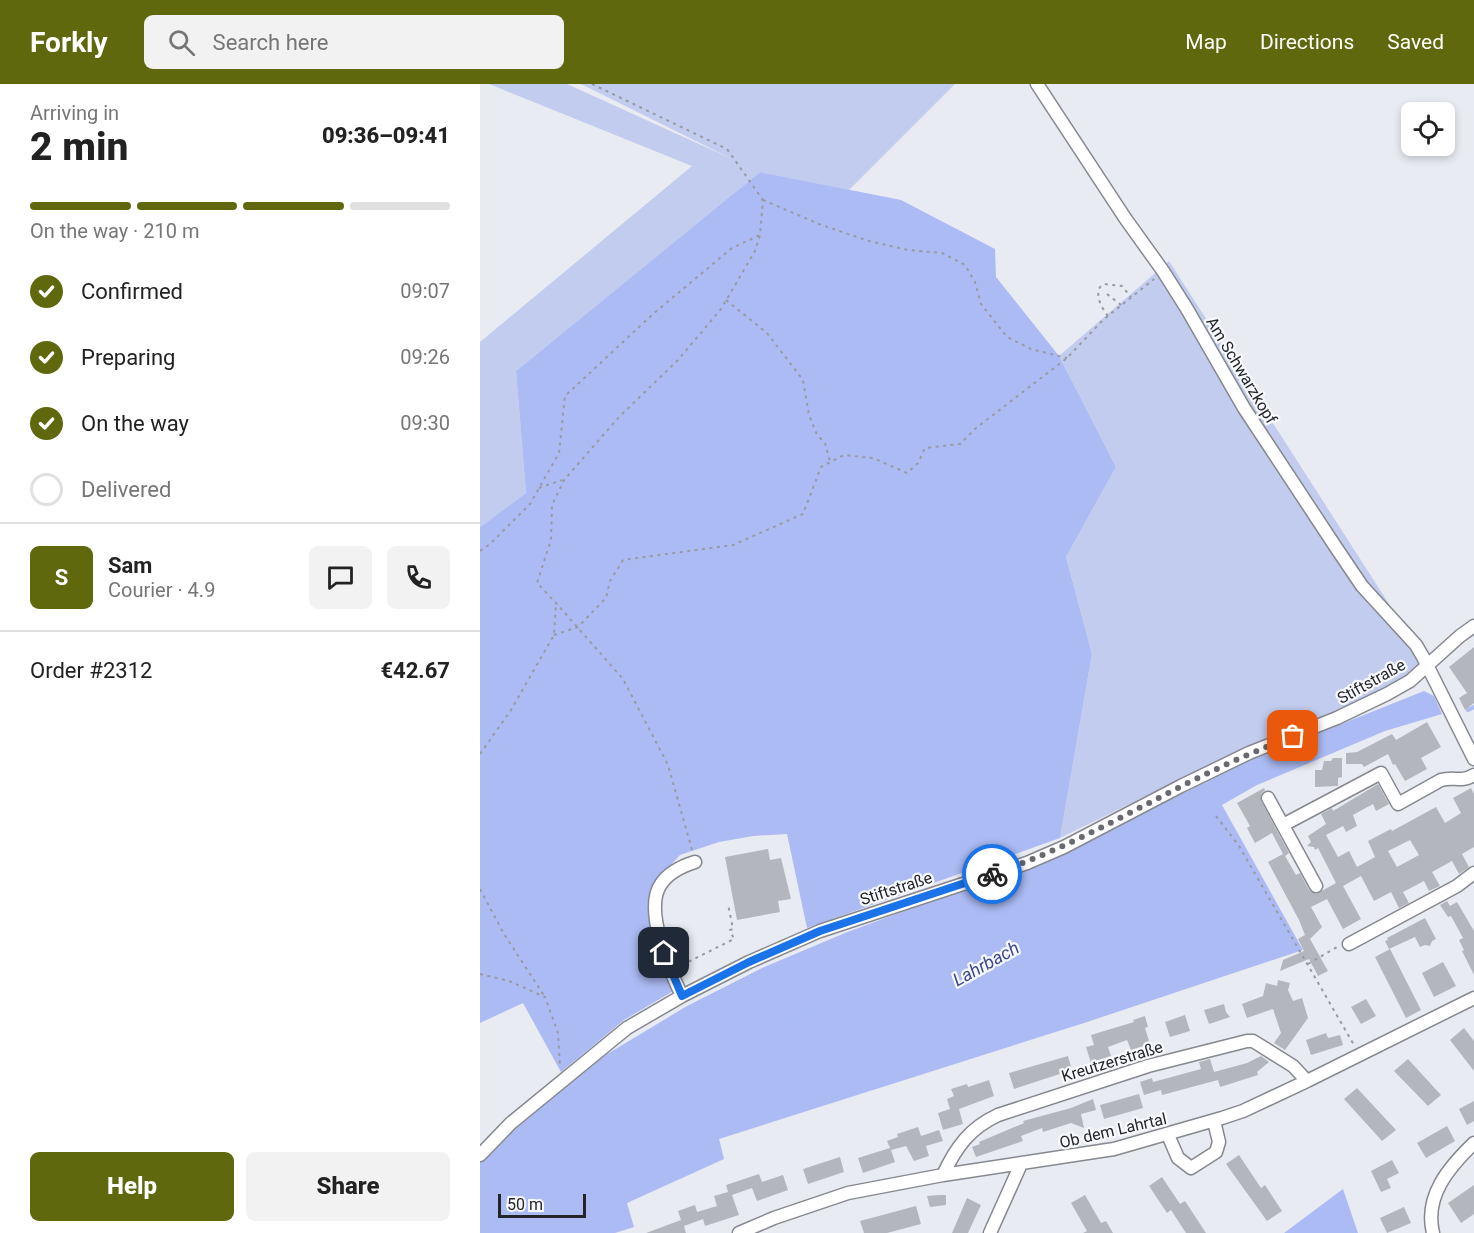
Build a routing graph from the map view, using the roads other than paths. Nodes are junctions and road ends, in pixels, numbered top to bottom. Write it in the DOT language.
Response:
graph roads {
  1 [pos="1036,84"];
  2 [pos="1474,626"];
  3 [pos="1428,666"];
  4 [pos="1474,759"];
  5 [pos="1474,775"];
  6 [pos="1268,798"];
  7 [pos="1283,825"];
  8 [pos="695,862"];
  9 [pos="1474,873"];
  10 [pos="1316,886"];
  11 [pos="1348,944"];
  12 [pos="682,996"];
  13 [pos="1474,998"];
  14 [pos="1307,1081"];
  15 [pos="1214,1121"];
  16 [pos="1168,1135"];
  17 [pos="1474,1143"];
  18 [pos="480,1155"];
  19 [pos="1021,1164"];
  20 [pos="942,1175"];
  21 [pos="739,1233"];
  22 [pos="990,1233"];
  23 [pos="1432,1233"];
  1 -- 3 [label="street, Am Schwarzkopf"];
  2 -- 3 [label="street, Stiftstraße"];
  3 -- 4 [label="street, Am Schwarzkopf"];
  3 -- 12 [label="street, Stiftstraße"];
  5 -- 7 [label="street"];
  6 -- 7 [label="street"];
  7 -- 10 [label="street"];
  8 -- 12 [label="street"];
  9 -- 11 [label="street"];
  12 -- 18 [label="street, Stiftstraße"];
  13 -- 14 [label="street, Ob dem Lahrtal"];
  14 -- 15 [label="street, Ob dem Lahrtal"];
  14 -- 20 [label="street, Kreutzerstraße"];
  15 -- 16 [label="street, Ob dem Lahrtal"];
  15 -- 16 [label="street"];
  16 -- 19 [label="street, Ob dem Lahrtal"];
  17 -- 23 [label="street"];
  19 -- 20 [label="street, Ob dem Lahrtal"];
  19 -- 22 [label="street"];
  20 -- 21 [label="street, Ob dem Lahrtal"];
}
